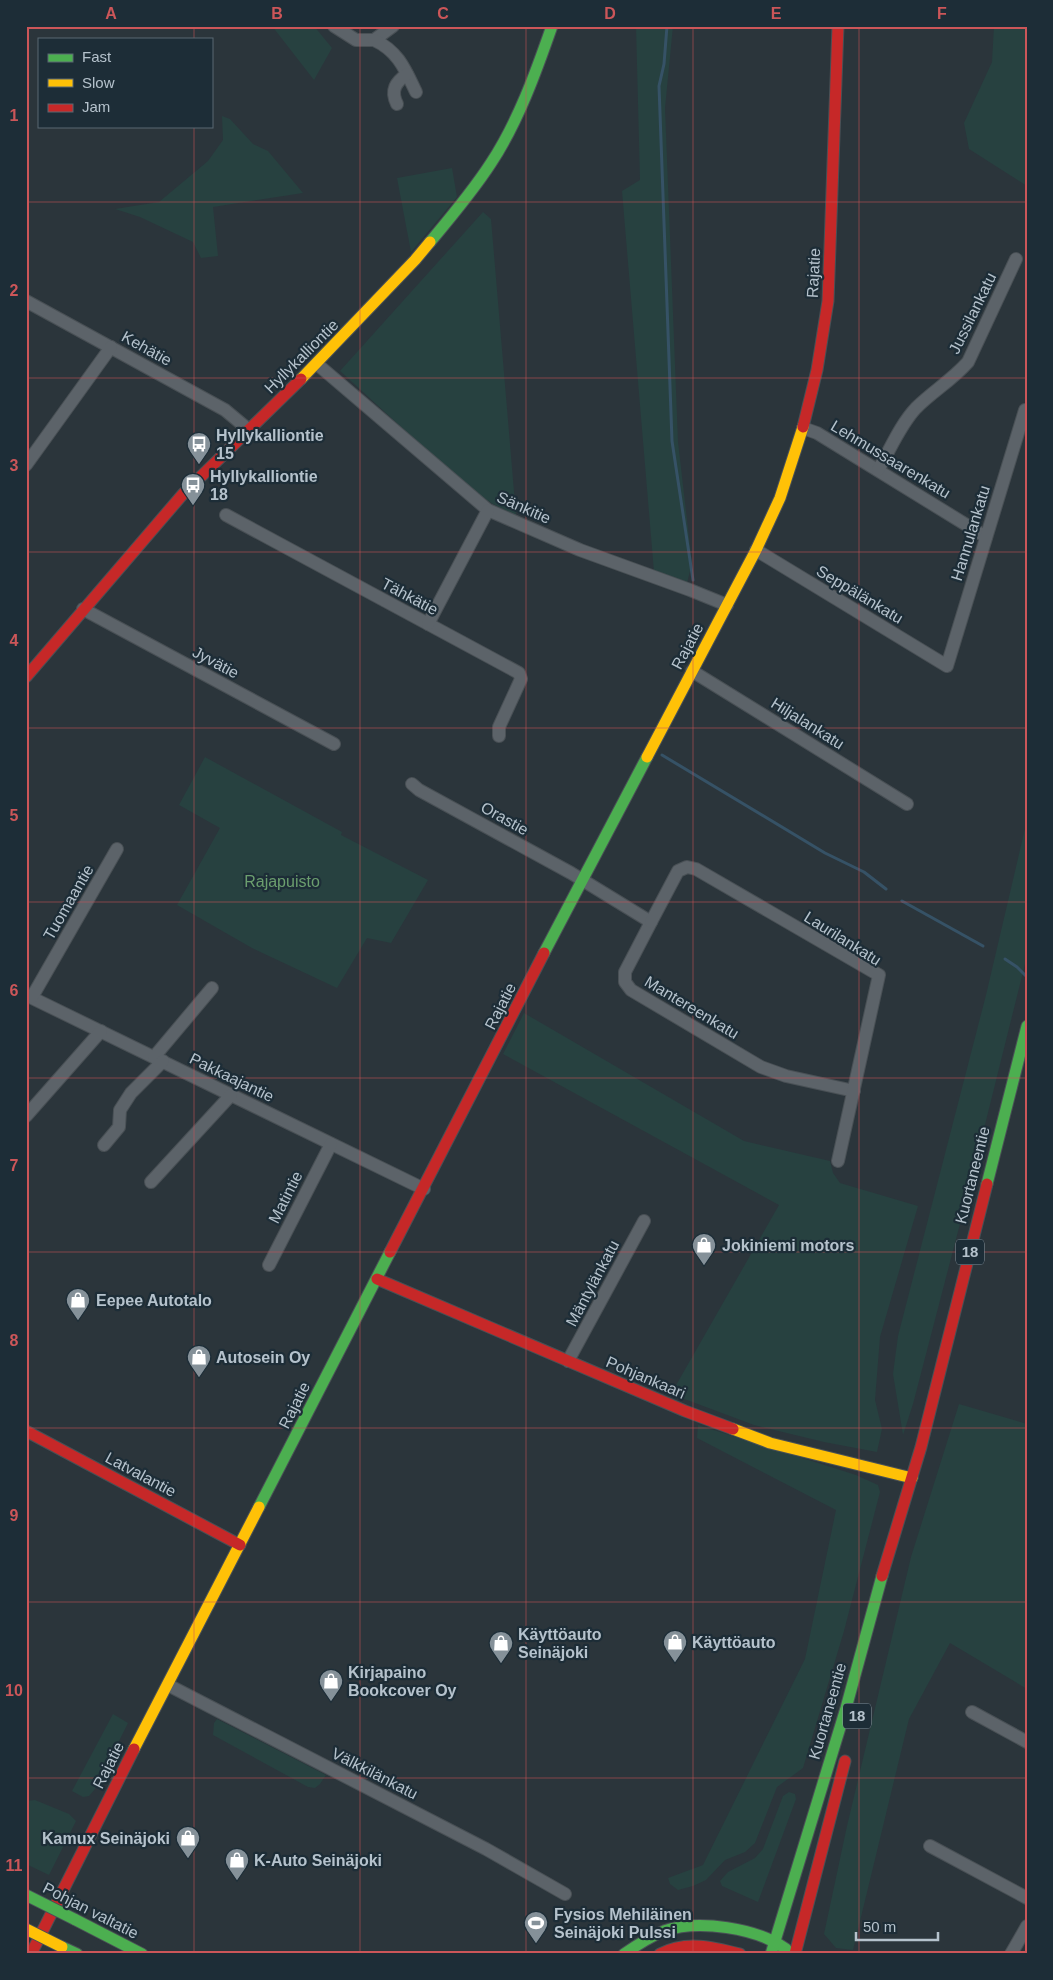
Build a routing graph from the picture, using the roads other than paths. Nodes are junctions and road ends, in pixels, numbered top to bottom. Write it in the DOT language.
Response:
graph roads {
  1 [pos="334,26"];
  2 [pos="393,26"];
  3 [pos="552,26"];
  4 [pos="838,26"];
  5 [pos="374,40"];
  6 [pos="407,74"];
  7 [pos="416,92"];
  8 [pos="397,104"];
  9 [pos="1016,259"];
  10 [pos="26,301"];
  11 [pos="111,347"];
  12 [pos="317,364"];
  13 [pos="1025,410"];
  14 [pos="803,428"];
  15 [pos="249,430"];
  16 [pos="26,465"];
  17 [pos="878,470"];
  18 [pos="488,510"];
  19 [pos="226,515"];
  20 [pos="986,537"];
  21 [pos="756,550"];
  22 [pos="727,605"];
  23 [pos="83,609"];
  24 [pos="428,624"];
  25 [pos="947,666"];
  26 [pos="692,670"];
  27 [pos="26,677"];
  28 [pos="499,736"];
  29 [pos="334,744"];
  30 [pos="412,784"];
  31 [pos="907,804"];
  32 [pos="117,849"];
  33 [pos="583,880"];
  34 [pos="651,922"];
  35 [pos="212,988"];
  36 [pos="29,996"];
  37 [pos="1027,1026"];
  38 [pos="101,1031"];
  39 [pos="158,1059"];
  40 [pos="854,1091"];
  41 [pos="231,1095"];
  42 [pos="26,1116"];
  43 [pos="331,1144"];
  44 [pos="104,1145"];
  45 [pos="838,1161"];
  46 [pos="151,1182"];
  47 [pos="424,1189"];
  48 [pos="644,1221"];
  49 [pos="269,1265"];
  50 [pos="377,1279"];
  51 [pos="568,1361"];
  52 [pos="26,1431"];
  53 [pos="912,1478"];
  54 [pos="240,1545"];
  55 [pos="878,1636"];
  56 [pos="168,1685"];
  57 [pos="972,1712"];
  58 [pos="1027,1742"];
  59 [pos="848,1752"];
  60 [pos="930,1846"];
  61 [pos="565,1894"];
  62 [pos="26,1895"];
  63 [pos="1027,1898"];
  64 [pos="1027,1926"];
  65 [pos="26,1929"];
  66 [pos="775,1940"];
  67 [pos="31,1954"];
  68 [pos="77,1954"];
  69 [pos="142,1954"];
  70 [pos="624,1954"];
  71 [pos="660,1954"];
  72 [pos="740,1954"];
  73 [pos="771,1954"];
  74 [pos="791,1954"];
  75 [pos="795,1954"];
  76 [pos="1011,1954"];
  1 -- 5 [label="street"];
  2 -- 5 [label="street"];
  3 -- 12 [label="main road, Hyllykalliontie"];
  4 -- 14 [label="main road, Rajatie"];
  5 -- 6 [label="street"];
  6 -- 7 [label="street"];
  6 -- 8 [label="street"];
  9 -- 17 [label="street, Jussilankatu"];
  10 -- 11 [label="street, Kehätie"];
  11 -- 15 [label="street, Kehätie"];
  11 -- 16 [label="street"];
  12 -- 15 [label="main road, Hyllykalliontie"];
  12 -- 18 [label="street, Sänkitie"];
  13 -- 20 [label="street, Hannulankatu"];
  14 -- 17 [label="street, Lehmussaarenkatu"];
  14 -- 21 [label="main road, Rajatie"];
  15 -- 23 [label="main road, Hyllykalliontie"];
  17 -- 20 [label="street, Lehmussaarenkatu"];
  18 -- 22 [label="street, Sänkitie"];
  18 -- 24 [label="street"];
  19 -- 24 [label="street, Tähkätie"];
  20 -- 25 [label="street, Hannulankatu"];
  21 -- 22 [label="main road, Rajatie"];
  21 -- 25 [label="street, Seppälänkatu"];
  22 -- 26 [label="main road, Rajatie"];
  23 -- 27 [label="main road, Hyllykalliontie"];
  23 -- 29 [label="street, Jyvätie"];
  24 -- 28 [label="street, Tähkätie"];
  26 -- 31 [label="street, Hiljalankatu"];
  26 -- 33 [label="main road, Rajatie"];
  30 -- 33 [label="street, Orastie"];
  32 -- 36 [label="street, Tuomaantie"];
  33 -- 34 [label="street"];
  33 -- 47 [label="main road, Rajatie"];
  34 -- 40 [label="street, Mantereenkatu"];
  34 -- 40 [label="street, Laurilankatu"];
  35 -- 39 [label="street"];
  36 -- 38 [label="street, Pakkaajantie"];
  37 -- 53 [label="main road, Kuortaneentie / 18"];
  38 -- 39 [label="street, Pakkaajantie"];
  38 -- 42 [label="street"];
  39 -- 41 [label="street, Pakkaajantie"];
  39 -- 44 [label="street"];
  40 -- 45 [label="street, Laurilankatu"];
  41 -- 43 [label="street, Pakkaajantie"];
  41 -- 46 [label="street"];
  43 -- 47 [label="street, Pakkaajantie"];
  43 -- 49 [label="street, Matintie"];
  47 -- 50 [label="main road, Rajatie"];
  48 -- 51 [label="street, Mäntylänkatu"];
  50 -- 51 [label="main road, Pohjankaari"];
  50 -- 54 [label="main road, Rajatie"];
  51 -- 53 [label="main road, Pohjankaari"];
  52 -- 54 [label="main road, Latvalantie"];
  53 -- 55 [label="main road, Kuortaneentie / 18"];
  53 -- 66 [label="main road, Kuortaneentie / 18"];
  54 -- 56 [label="main road, Rajatie"];
  56 -- 61 [label="street, Välkkilänkatu"];
  56 -- 67 [label="main road, Rajatie"];
  57 -- 58 [label="street"];
  59 -- 75 [label="main road, Kuortaneentie / 18"];
  60 -- 63 [label="street"];
  62 -- 69 [label="main road, Pohjan valtatie, bridge"];
  64 -- 76 [label="street"];
  65 -- 68 [label="main road, bridge"];
  66 -- 70 [label="main road"];
  66 -- 73 [label="main road, Kuortaneentie / 18"];
  66 -- 74 [label="main road"];
  71 -- 72 [label="main road"];
}
